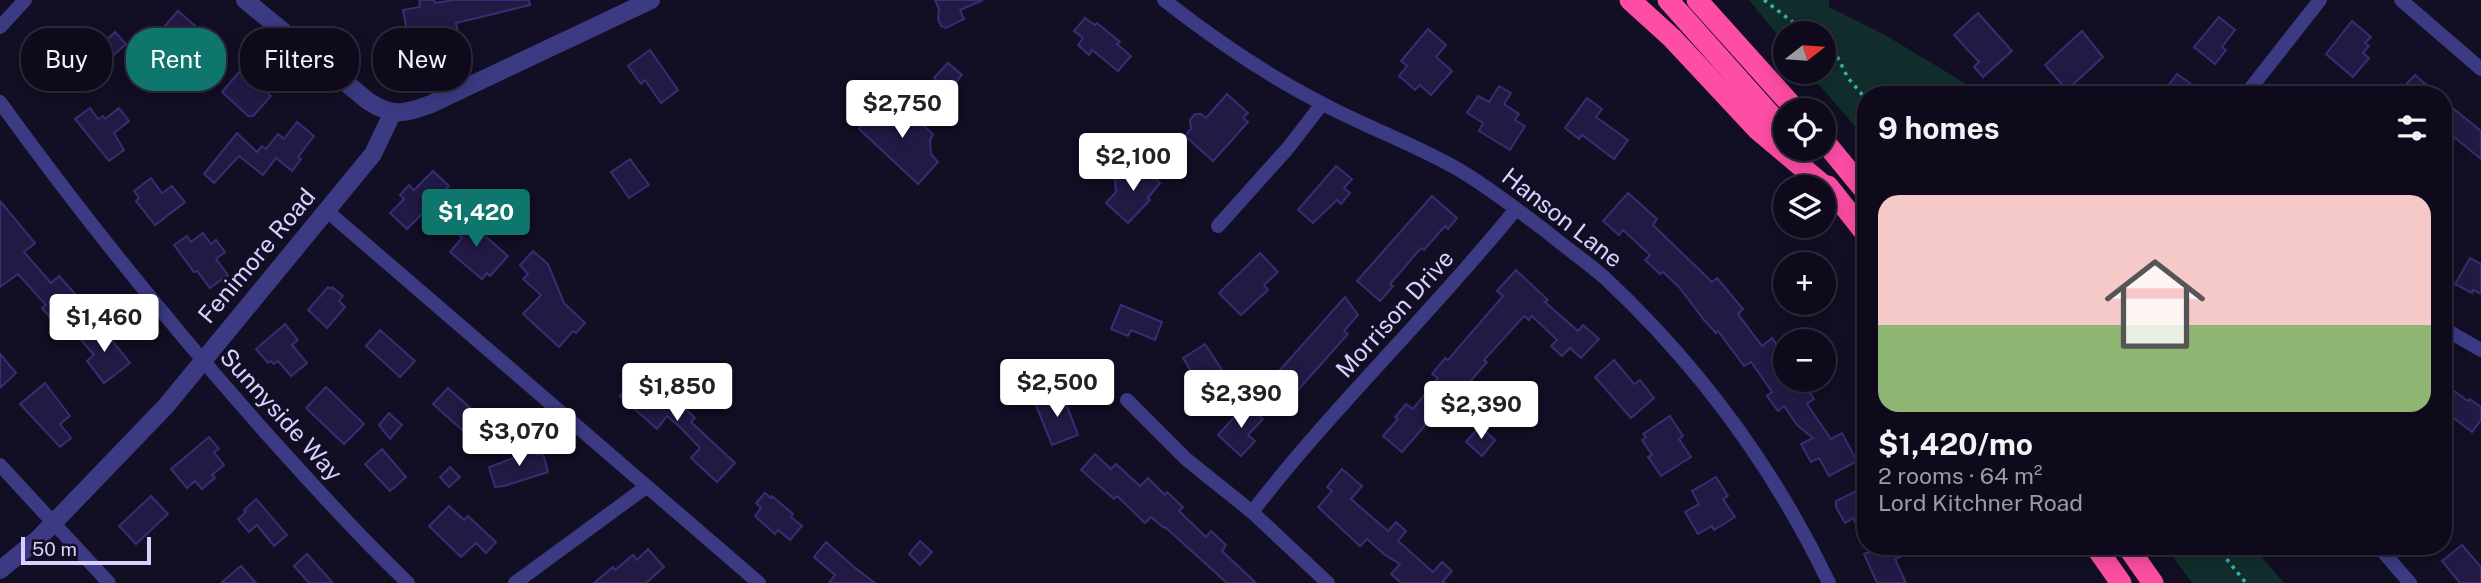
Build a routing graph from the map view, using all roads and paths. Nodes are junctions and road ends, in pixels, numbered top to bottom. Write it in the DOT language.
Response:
graph roads {
  1 [pos="25,0"];
  2 [pos="245,0"];
  3 [pos="651,0"];
  4 [pos="1164,0"];
  5 [pos="1630,0"];
  6 [pos="1668,0"];
  7 [pos="1697,0"];
  8 [pos="1714,0"];
  9 [pos="1764,0"];
  10 [pos="2320,0"];
  11 [pos="2401,0"];
  12 [pos="1791,21"];
  13 [pos="0,27"];
  14 [pos="1836,56"];
  15 [pos="2481,69"];
  16 [pos="1763,72"];
  17 [pos="2252,86"];
  18 [pos="1857,88"];
  19 [pos="1786,98"];
  20 [pos="0,102"];
  21 [pos="1322,104"];
  22 [pos="392,114"];
  23 [pos="1773,118"];
  24 [pos="1836,156"];
  25 [pos="1809,161"];
  26 [pos="1811,175"];
  27 [pos="1820,175"];
  28 [pos="1857,181"];
  29 [pos="1836,196"];
  30 [pos="1516,209"];
  31 [pos="327,211"];
  32 [pos="1857,223"];
  33 [pos="1218,226"];
  34 [pos="2452,333"];
  35 [pos="2481,350"];
  36 [pos="202,360"];
  37 [pos="1126,400"];
  38 [pos="0,465"];
  39 [pos="646,487"];
  40 [pos="1252,512"];
  41 [pos="53,523"];
  42 [pos="2101,555"];
  43 [pos="2133,555"];
  44 [pos="2223,555"];
  45 [pos="2386,555"];
  46 [pos="0,570"];
  47 [pos="109,583"];
  48 [pos="408,583"];
  49 [pos="515,583"];
  50 [pos="759,583"];
  51 [pos="1328,583"];
  52 [pos="1829,583"];
  53 [pos="2121,583"];
  54 [pos="2153,583"];
  55 [pos="2246,583"];
  56 [pos="2410,583"];
  1 -- 13 [label="street"];
  2 -- 22 [label="street"];
  3 -- 22 [label="street"];
  4 -- 21 [label="street, Hanson Lane"];
  5 -- 26 [label="highway"];
  6 -- 23 [label="highway"];
  7 -- 16 [label="highway"];
  8 -- 16 [label="highway"];
  9 -- 12 [label="path"];
  10 -- 17 [label="street"];
  11 -- 15 [label="street"];
  14 -- 18 [label="path"];
  16 -- 19 [label="highway"];
  20 -- 36 [label="street, Sunnyside Way"];
  21 -- 30 [label="street, Hanson Lane"];
  21 -- 33 [label="street"];
  22 -- 31 [label="street, Fenimore Road"];
  24 -- 28 [label="highway"];
  25 -- 27 [label="highway"];
  29 -- 32 [label="highway"];
  30 -- 40 [label="street, Morrison Drive"];
  30 -- 52 [label="street, Hanson Lane"];
  31 -- 36 [label="street, Fenimore Road"];
  31 -- 39 [label="street"];
  34 -- 35 [label="street"];
  36 -- 41 [label="street, Fenimore Road"];
  36 -- 48 [label="street, Sunnyside Way"];
  37 -- 40 [label="street"];
  38 -- 41 [label="street"];
  39 -- 49 [label="street"];
  39 -- 50 [label="street"];
  40 -- 51 [label="street"];
  41 -- 46 [label="street, Fenimore Road"];
  41 -- 47 [label="street"];
  42 -- 53 [label="highway"];
  43 -- 54 [label="highway"];
  44 -- 55 [label="path"];
  45 -- 56 [label="street"];
}
